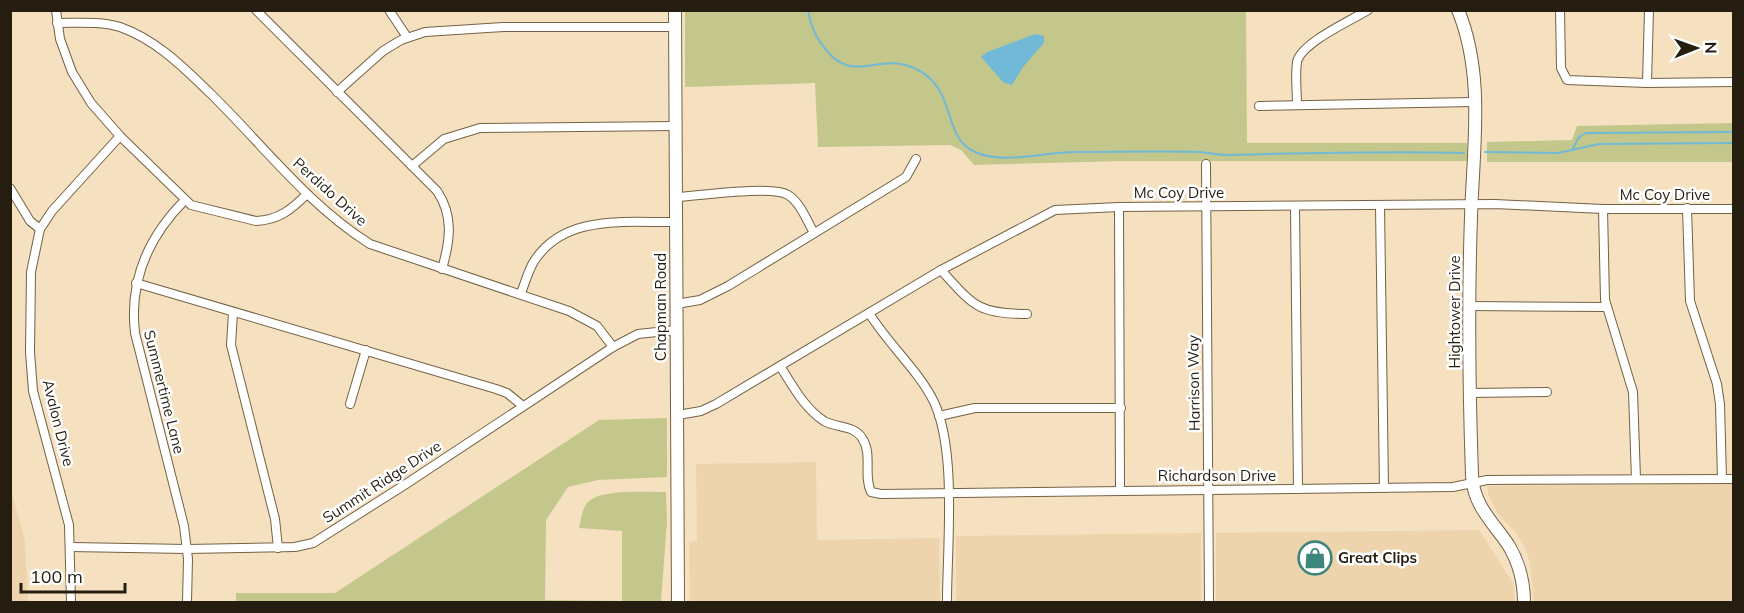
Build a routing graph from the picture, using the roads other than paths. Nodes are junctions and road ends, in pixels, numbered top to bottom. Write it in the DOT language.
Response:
graph roads {
  1 [pos="56,10"];
  2 [pos="256,10"];
  3 [pos="389,10"];
  4 [pos="675,10"];
  5 [pos="1368,10"];
  6 [pos="1458,10"];
  7 [pos="1560,10"];
  8 [pos="1649,10"];
  9 [pos="57,22"];
  10 [pos="675,27"];
  11 [pos="407,37"];
  12 [pos="1734,82"];
  13 [pos="1647,83"];
  14 [pos="337,92"];
  15 [pos="1474,102"];
  16 [pos="1297,105"];
  17 [pos="1259,106"];
  18 [pos="676,126"];
  19 [pos="120,136"];
  20 [pos="916,159"];
  21 [pos="1206,164"];
  22 [pos="412,166"];
  23 [pos="10,188"];
  24 [pos="307,194"];
  25 [pos="676,197"];
  26 [pos="185,200"];
  27 [pos="1472,204"];
  28 [pos="1206,206"];
  29 [pos="1295,206"];
  30 [pos="1380,206"];
  31 [pos="1119,207"];
  32 [pos="1687,208"];
  33 [pos="1734,208"];
  34 [pos="1603,209"];
  35 [pos="676,222"];
  36 [pos="40,229"];
  37 [pos="814,234"];
  38 [pos="442,269"];
  39 [pos="942,270"];
  40 [pos="136,283"];
  41 [pos="521,293"];
  42 [pos="676,304"];
  43 [pos="1470,306"];
  44 [pos="1606,307"];
  45 [pos="233,313"];
  46 [pos="869,313"];
  47 [pos="1027,314"];
  48 [pos="676,330"];
  49 [pos="613,346"];
  50 [pos="366,350"];
  51 [pos="780,366"];
  52 [pos="1547,392"];
  53 [pos="1470,393"];
  54 [pos="350,404"];
  55 [pos="523,406"];
  56 [pos="1121,408"];
  57 [pos="678,415"];
  58 [pos="939,416"];
  59 [pos="1635,479"];
  60 [pos="1722,479"];
  61 [pos="1734,479"];
  62 [pos="1473,483"];
  63 [pos="1384,488"];
  64 [pos="1209,489"];
  65 [pos="1298,489"];
  66 [pos="1120,490"];
  67 [pos="947,493"];
  68 [pos="71,547"];
  69 [pos="278,548"];
  70 [pos="187,549"];
  71 [pos="1523,600"];
  72 [pos="71,603"];
  73 [pos="187,603"];
  74 [pos="678,603"];
  75 [pos="947,603"];
  76 [pos="1209,603"];
  1 -- 9 [label="street"];
  2 -- 14 [label="street"];
  3 -- 11 [label="street"];
  4 -- 10 [label="main road, Chapman Road"];
  5 -- 16 [label="street"];
  6 -- 15 [label="main road, Hightower Drive"];
  7 -- 13 [label="street"];
  8 -- 13 [label="street"];
  9 -- 19 [label="street"];
  9 -- 24 [label="street, Perdido Drive"];
  10 -- 11 [label="street"];
  10 -- 18 [label="main road, Chapman Road"];
  11 -- 14 [label="street"];
  12 -- 13 [label="street"];
  14 -- 22 [label="street"];
  15 -- 16 [label="street"];
  15 -- 27 [label="main road, Hightower Drive"];
  16 -- 17 [label="street"];
  18 -- 22 [label="street"];
  18 -- 25 [label="main road, Chapman Road"];
  19 -- 26 [label="street"];
  19 -- 36 [label="street, Avalon Drive"];
  20 -- 37 [label="street"];
  21 -- 28 [label="street, Harrison Way"];
  22 -- 38 [label="street"];
  23 -- 36 [label="street"];
  24 -- 26 [label="street"];
  24 -- 38 [label="street, Perdido Drive"];
  25 -- 35 [label="main road, Chapman Road"];
  25 -- 37 [label="street"];
  26 -- 40 [label="street, Summertime Lane"];
  27 -- 30 [label="street, Mc Coy Drive"];
  27 -- 34 [label="street, Mc Coy Drive"];
  27 -- 43 [label="main road, Hightower Drive"];
  28 -- 29 [label="street, Mc Coy Drive"];
  28 -- 31 [label="street, Mc Coy Drive"];
  28 -- 64 [label="street, Harrison Way"];
  29 -- 30 [label="street, Mc Coy Drive"];
  29 -- 65 [label="street"];
  30 -- 63 [label="street"];
  31 -- 39 [label="street, Mc Coy Drive"];
  31 -- 56 [label="street"];
  32 -- 33 [label="street, Mc Coy Drive"];
  32 -- 34 [label="street, Mc Coy Drive"];
  32 -- 60 [label="street"];
  34 -- 44 [label="street"];
  35 -- 41 [label="street"];
  35 -- 42 [label="main road, Chapman Road"];
  36 -- 68 [label="street, Avalon Drive"];
  37 -- 42 [label="street"];
  38 -- 41 [label="street, Perdido Drive"];
  39 -- 46 [label="street, Mc Coy Drive"];
  39 -- 47 [label="street"];
  40 -- 45 [label="street"];
  40 -- 70 [label="street, Summertime Lane"];
  41 -- 49 [label="street, Perdido Drive"];
  42 -- 48 [label="main road, Chapman Road"];
  43 -- 44 [label="street"];
  43 -- 53 [label="main road, Hightower Drive"];
  44 -- 59 [label="street"];
  45 -- 50 [label="street"];
  45 -- 69 [label="street"];
  46 -- 51 [label="street, Mc Coy Drive"];
  46 -- 58 [label="street"];
  48 -- 49 [label="street, Summit Ridge Drive"];
  48 -- 57 [label="main road, Chapman Road"];
  49 -- 55 [label="street, Summit Ridge Drive"];
  50 -- 54 [label="street"];
  50 -- 55 [label="street"];
  51 -- 57 [label="street, Mc Coy Drive"];
  51 -- 67 [label="street, Richardson Drive"];
  52 -- 53 [label="street"];
  53 -- 62 [label="main road, Hightower Drive"];
  55 -- 69 [label="street, Summit Ridge Drive"];
  56 -- 58 [label="street"];
  56 -- 66 [label="street"];
  57 -- 74 [label="main road, Chapman Road"];
  58 -- 67 [label="street"];
  59 -- 60 [label="street, Richardson Drive"];
  59 -- 62 [label="street, Richardson Drive"];
  60 -- 61 [label="street, Richardson Drive"];
  62 -- 63 [label="street, Richardson Drive"];
  62 -- 71 [label="main road, Hightower Drive"];
  63 -- 65 [label="street, Richardson Drive"];
  64 -- 65 [label="street, Richardson Drive"];
  64 -- 66 [label="street, Richardson Drive"];
  64 -- 76 [label="street, Harrison Way"];
  66 -- 67 [label="street, Richardson Drive"];
  67 -- 75 [label="street"];
  68 -- 70 [label="street, Summit Ridge Drive"];
  68 -- 72 [label="street, Avalon Drive"];
  69 -- 70 [label="street, Summit Ridge Drive"];
  70 -- 73 [label="street, Summertime Lane"];
}
